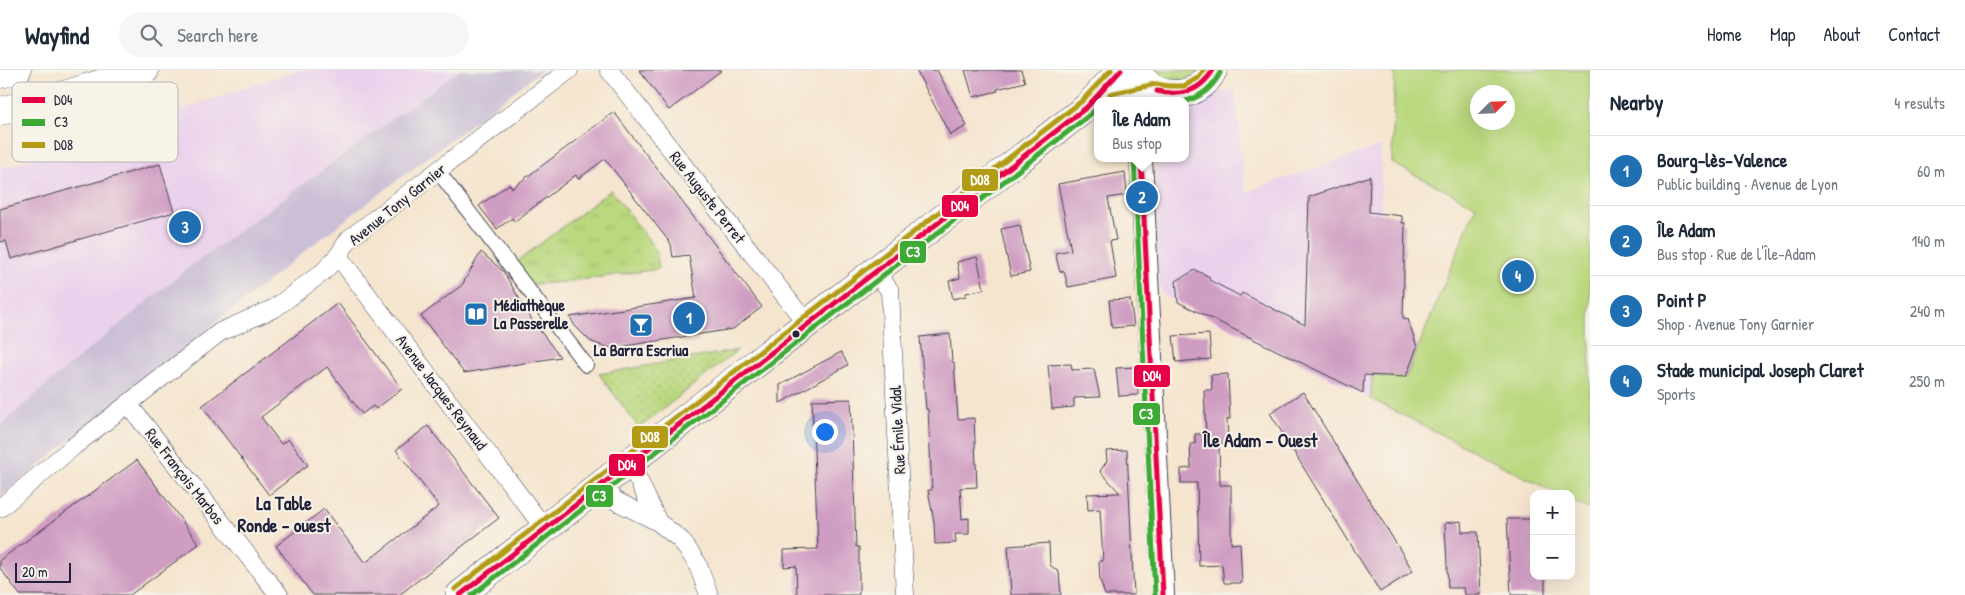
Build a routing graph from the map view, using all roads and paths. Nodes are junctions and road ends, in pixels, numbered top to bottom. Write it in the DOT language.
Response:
graph roads {
  1 [pos="17,70"];
  2 [pos="145,70"];
  3 [pos="569,70"];
  4 [pos="608,70"];
  5 [pos="1121,70"];
  6 [pos="1213,70"];
  7 [pos="0,74"];
  8 [pos="105,82"];
  9 [pos="1155,90"];
  10 [pos="1104,97"];
  11 [pos="1127,97"];
  12 [pos="1094,108"];
  13 [pos="1141,162"];
  14 [pos="437,170"];
  15 [pos="338,256"];
  16 [pos="875,270"];
  17 [pos="807,324"];
  18 [pos="586,365"];
  19 [pos="128,404"];
  20 [pos="627,464"];
  21 [pos="591,492"];
  22 [pos="0,508"];
  23 [pos="658,522"];
  24 [pos="545,529"];
  25 [pos="278,595"];
  26 [pos="460,595"];
  27 [pos="708,595"];
  28 [pos="904,595"];
  29 [pos="1163,595"];
  1 -- 7 [label="main road"];
  2 -- 8 [label="main road"];
  3 -- 14 [label="street, Avenue Tony Garnier"];
  4 -- 17 [label="street, Rue Auguste Perret"];
  5 -- 10 [label="main road"];
  6 -- 9 [label="main road"];
  9 -- 11 [label="main road"];
  12 -- 16 [label="main road"];
  13 -- 29 [label="street"];
  14 -- 15 [label="street, Avenue Tony Garnier"];
  14 -- 18 [label="street"];
  15 -- 19 [label="street, Avenue Tony Garnier"];
  15 -- 24 [label="street, Avenue Jacques Reynaud"];
  16 -- 17 [label="main road"];
  16 -- 28 [label="street, Rue Émile Vidal"];
  17 -- 20 [label="main road"];
  19 -- 22 [label="street, Avenue Tony Garnier"];
  19 -- 25 [label="street, Rue François Marbos"];
  20 -- 21 [label="main road"];
  20 -- 23 [label="street"];
  21 -- 23 [label="street"];
  21 -- 24 [label="main road"];
  23 -- 27 [label="street"];
  24 -- 26 [label="main road"];
}
